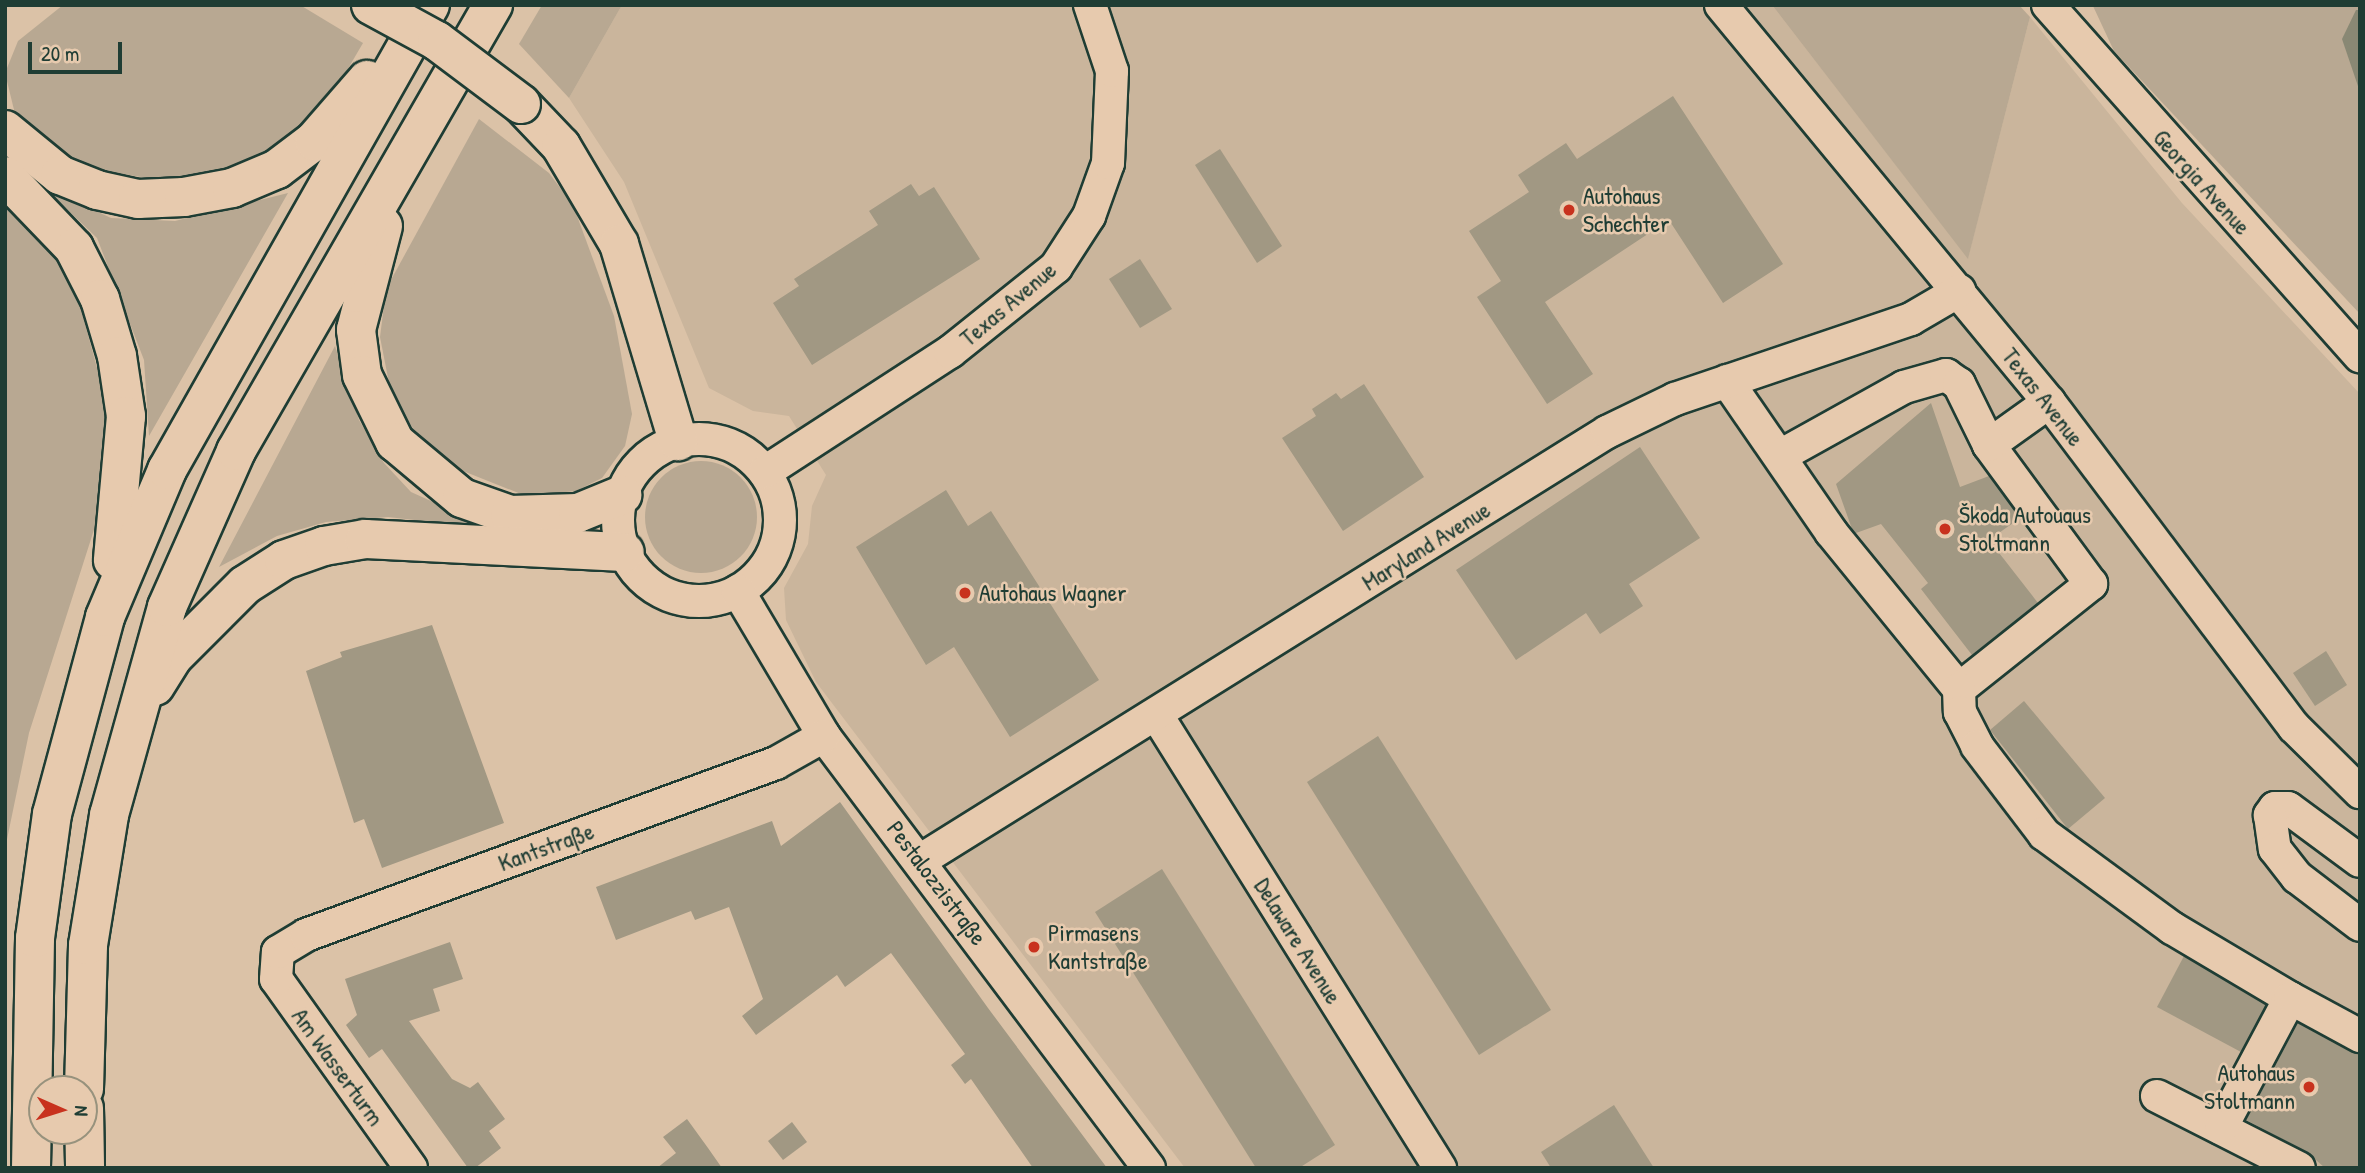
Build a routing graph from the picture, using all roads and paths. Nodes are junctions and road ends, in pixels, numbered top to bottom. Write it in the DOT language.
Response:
graph roads {
  1 [pos="371,5"];
  2 [pos="423,5"];
  3 [pos="430,5"];
  4 [pos="493,5"];
  5 [pos="1090,5"];
  6 [pos="1721,5"];
  7 [pos="2048,5"];
  8 [pos="5,130"];
  9 [pos="402,164"];
  10 [pos="5,176"];
  11 [pos="1959,291"];
  12 [pos="2360,357"];
  13 [pos="1727,381"];
  14 [pos="2049,402"];
  15 [pos="678,441"];
  16 [pos="1989,445"];
  17 [pos="1780,456"];
  18 [pos="765,472"];
  19 [pos="622,495"];
  20 [pos="625,552"];
  21 [pos="738,591"];
  22 [pos="105,617"];
  23 [pos="1959,689"];
  24 [pos="1156,714"];
  25 [pos="130,727"];
  26 [pos="824,736"];
  27 [pos="2360,792"];
  28 [pos="921,860"];
  29 [pos="2360,861"];
  30 [pos="2360,925"];
  31 [pos="273,963"];
  32 [pos="2290,998"];
  33 [pos="2360,1036"];
  34 [pos="83,1075"];
  35 [pos="2157,1096"];
  36 [pos="2221,1128"];
  37 [pos="85,1145"];
  38 [pos="31,1168"];
  39 [pos="85,1168"];
  40 [pos="411,1168"];
  41 [pos="1149,1168"];
  42 [pos="1440,1168"];
  43 [pos="2299,1168"];
  1 -- 15 [label="main road, bridge"];
  2 -- 8 [label="main road"];
  3 -- 22 [label="main road"];
  4 -- 9 [label="main road"];
  5 -- 18 [label="street, Texas Avenue"];
  6 -- 11 [label="street, Texas Avenue"];
  7 -- 12 [label="street, Georgia Avenue"];
  9 -- 19 [label="main road"];
  9 -- 25 [label="main road"];
  10 -- 22 [label="main road"];
  11 -- 13 [label="street, Maryland Avenue"];
  11 -- 14 [label="street, Texas Avenue"];
  13 -- 17 [label="street"];
  13 -- 24 [label="street, Maryland Avenue"];
  14 -- 16 [label="street"];
  14 -- 27 [label="street, Texas Avenue"];
  15 -- 18 [label="street"];
  15 -- 19 [label="street"];
  16 -- 17 [label="street"];
  16 -- 23 [label="street"];
  17 -- 23 [label="street"];
  18 -- 21 [label="street"];
  19 -- 20 [label="street"];
  20 -- 21 [label="street"];
  20 -- 25 [label="main road"];
  21 -- 26 [label="street, Pestalozzistraße"];
  22 -- 38 [label="main road"];
  23 -- 32 [label="street"];
  24 -- 28 [label="street, Maryland Avenue"];
  24 -- 42 [label="street, Delaware Avenue"];
  25 -- 34 [label="main road"];
  26 -- 28 [label="street, Pestalozzistraße"];
  26 -- 31 [label="street, Kantstraße"];
  28 -- 41 [label="street, Pestalozzistraße"];
  29 -- 30 [label="street"];
  31 -- 40 [label="street, Am Wasserturm"];
  32 -- 33 [label="street"];
  32 -- 36 [label="street"];
  35 -- 36 [label="street"];
  36 -- 43 [label="street"];
  37 -- 39 [label="main road"];
}
